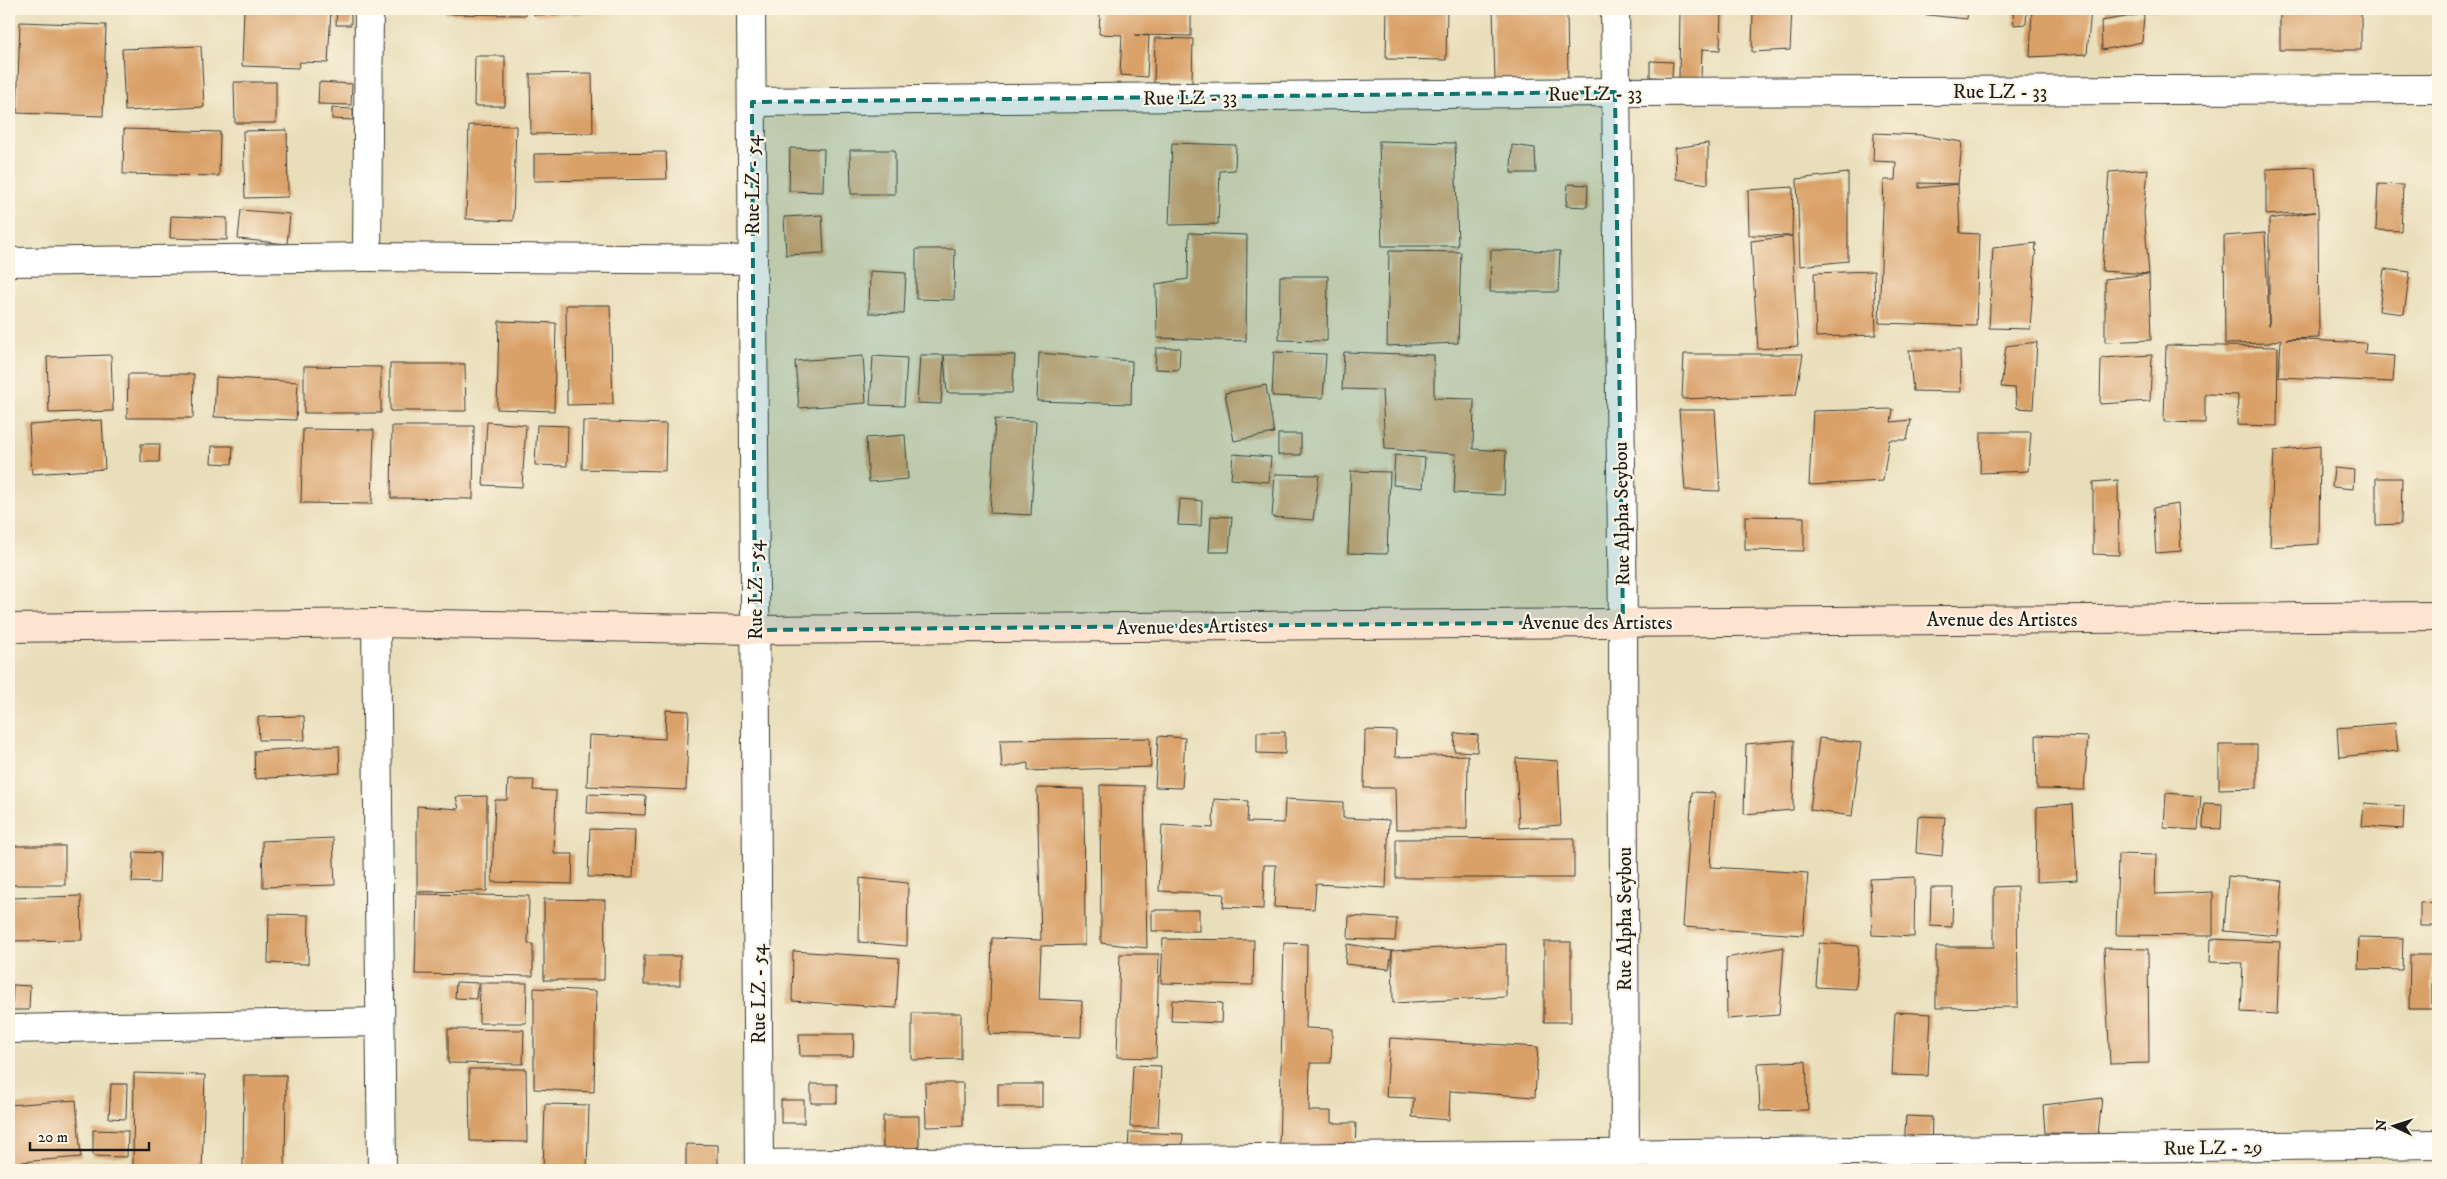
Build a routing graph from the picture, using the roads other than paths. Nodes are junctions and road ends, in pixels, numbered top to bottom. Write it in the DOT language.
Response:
graph roads {
  1 [pos="369,9"];
  2 [pos="752,9"];
  3 [pos="1615,9"];
  4 [pos="2438,89"];
  5 [pos="1615,92"];
  6 [pos="752,102"];
  7 [pos="367,257"];
  8 [pos="753,260"];
  9 [pos="9,262"];
  10 [pos="2438,616"];
  11 [pos="1623,622"];
  12 [pos="376,623"];
  13 [pos="9,628"];
  14 [pos="755,630"];
  15 [pos="380,1022"];
  16 [pos="9,1029"];
  17 [pos="2438,1144"];
  18 [pos="1625,1162"];
  19 [pos="759,1167"];
  20 [pos="382,1170"];
  1 -- 7 [label="street"];
  2 -- 6 [label="street, Rue LZ - 54"];
  3 -- 5 [label="street, Rue Alpha Seybou"];
  4 -- 5 [label="street, Rue LZ - 33"];
  5 -- 6 [label="street, Rue LZ - 33"];
  5 -- 11 [label="street, Rue Alpha Seybou"];
  6 -- 8 [label="street, Rue LZ - 54"];
  7 -- 8 [label="street"];
  7 -- 9 [label="street"];
  8 -- 14 [label="street, Rue LZ - 54"];
  10 -- 11 [label="street, Avenue des Artistes"];
  11 -- 14 [label="street, Avenue des Artistes"];
  11 -- 18 [label="street, Rue Alpha Seybou"];
  12 -- 13 [label="street, Avenue des Artistes"];
  12 -- 14 [label="street, Avenue des Artistes"];
  12 -- 15 [label="street"];
  14 -- 19 [label="street, Rue LZ - 54"];
  15 -- 16 [label="street"];
  15 -- 20 [label="street"];
  17 -- 18 [label="street, Rue LZ - 29"];
  18 -- 19 [label="street, Rue LZ - 29"];
}
